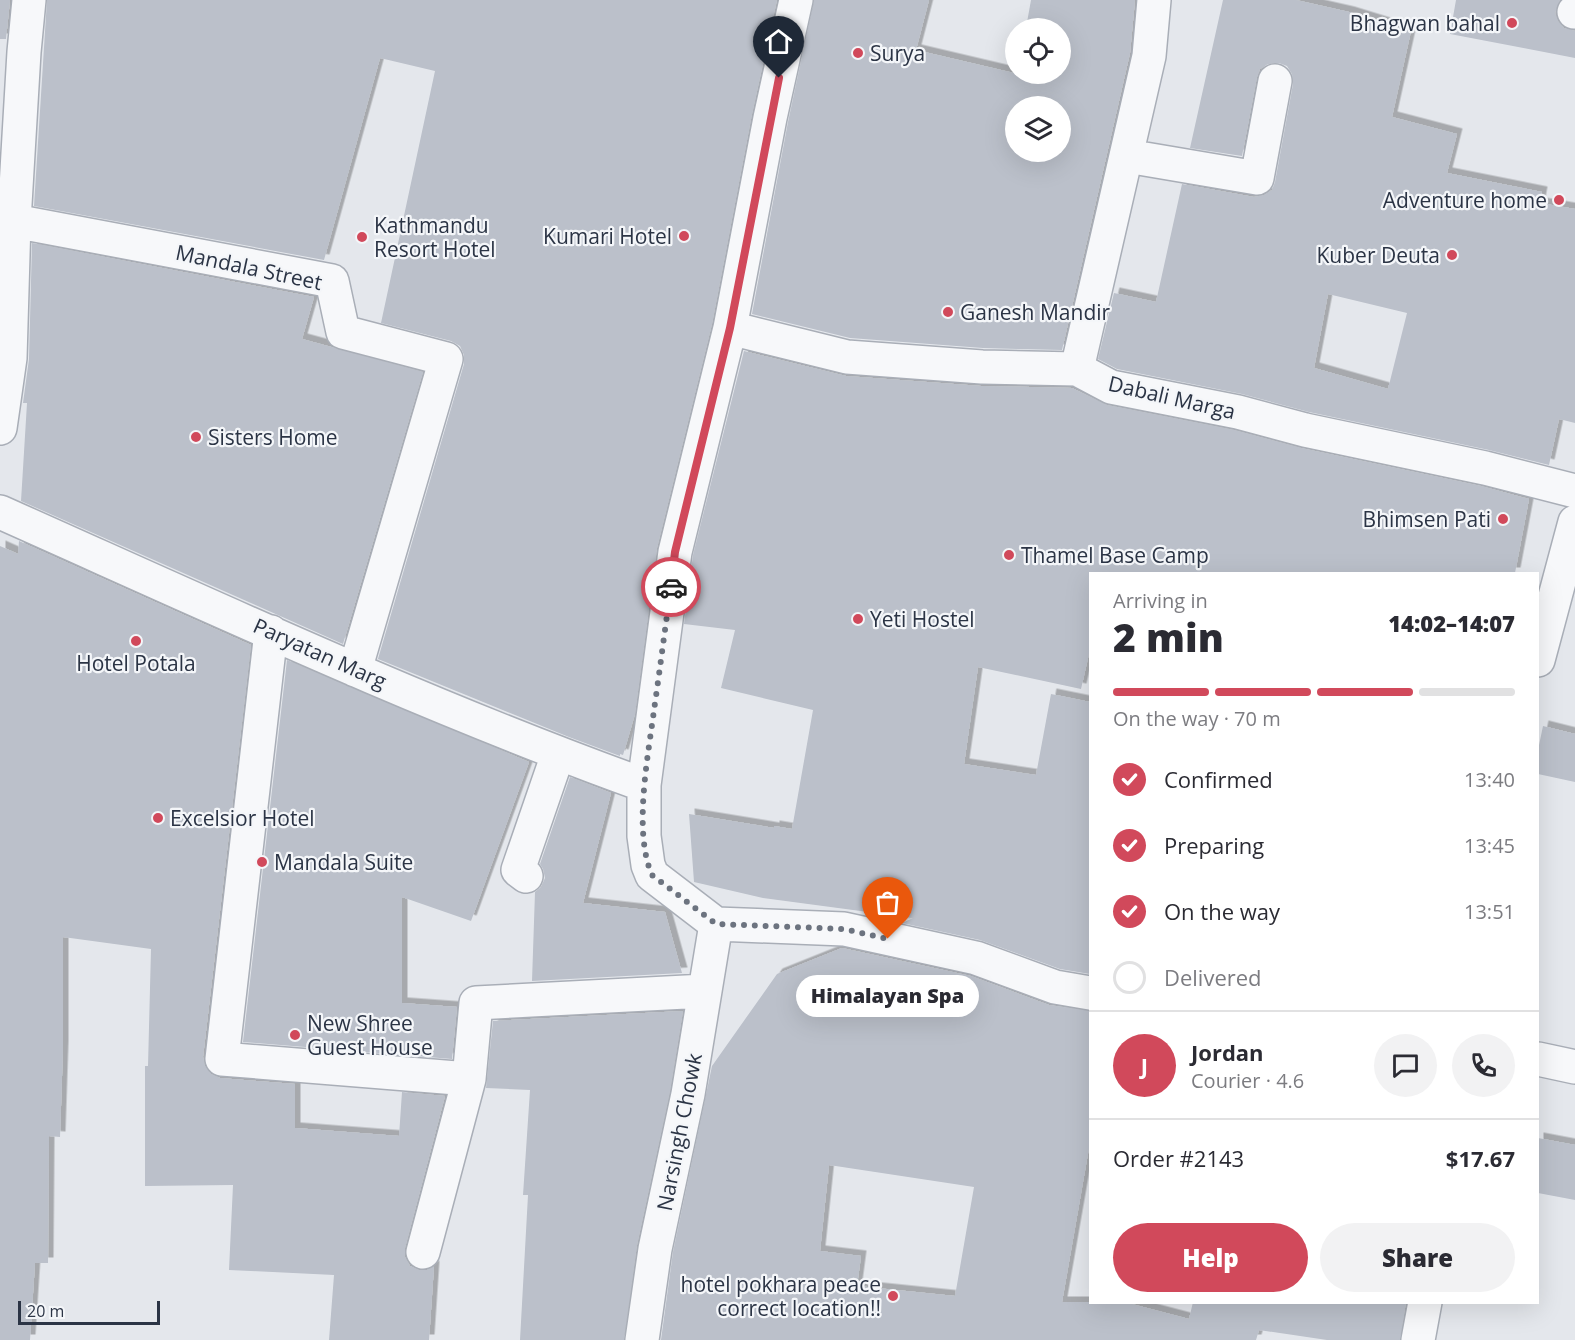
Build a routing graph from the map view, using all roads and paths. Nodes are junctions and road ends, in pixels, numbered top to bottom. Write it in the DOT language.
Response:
graph roads {
  1 [pos="29,0"];
  2 [pos="796,0"];
  3 [pos="1155,0"];
  4 [pos="12,52"];
  5 [pos="1275,81"];
  6 [pos="1126,156"];
  7 [pos="15,221"];
  8 [pos="730,328"];
  9 [pos="1077,369"];
  10 [pos="0,428"];
  11 [pos="1575,491"];
  12 [pos="0,512"];
  13 [pos="1575,522"];
  14 [pos="271,632"];
  15 [pos="1539,656"];
  16 [pos="355,670"];
  17 [pos="558,754"];
  18 [pos="644,785"];
  19 [pos="526,876"];
  20 [pos="716,924"];
  21 [pos="705,991"];
  22 [pos="1089,993"];
  23 [pos="1539,1059"];
  24 [pos="1575,1067"];
  25 [pos="469,1079"];
  26 [pos="423,1252"];
  27 [pos="1425,1304"];
  28 [pos="642,1340"];
  29 [pos="1418,1340"];
  1 -- 4 [label="street"];
  2 -- 8 [label="street"];
  3 -- 6 [label="street"];
  4 -- 7 [label="street"];
  5 -- 6 [label="street"];
  6 -- 9 [label="street"];
  7 -- 10 [label="street"];
  7 -- 16 [label="street, Mandala Street"];
  8 -- 9 [label="street, Dabali Marga"];
  8 -- 18 [label="street"];
  9 -- 11 [label="street, Dabali Marga"];
  12 -- 14 [label="street, Paryatan Marg"];
  13 -- 15 [label="street"];
  14 -- 16 [label="street, Paryatan Marg"];
  14 -- 25 [label="street"];
  16 -- 17 [label="street, Paryatan Marg"];
  17 -- 18 [label="street, Paryatan Marg"];
  17 -- 19 [label="street"];
  18 -- 20 [label="street"];
  20 -- 21 [label="street, Narsingh Chowk"];
  20 -- 22 [label="street"];
  21 -- 25 [label="street"];
  21 -- 28 [label="street, Narsingh Chowk"];
  23 -- 24 [label="street"];
  25 -- 26 [label="street"];
  27 -- 29 [label="street"];
}
